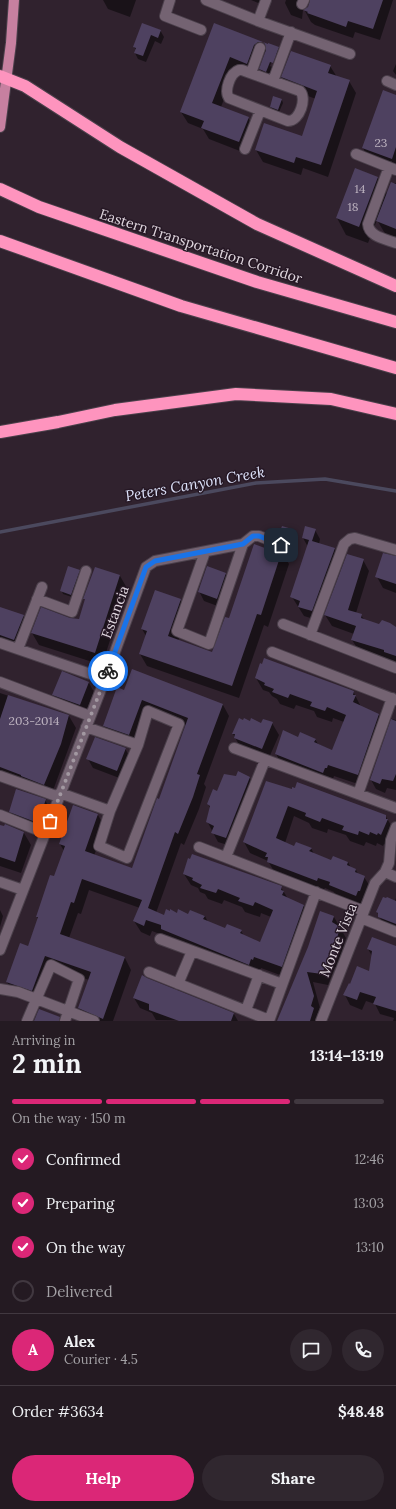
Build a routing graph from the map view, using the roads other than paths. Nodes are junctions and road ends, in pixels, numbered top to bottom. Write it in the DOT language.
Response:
graph roads {
  1 [pos="14,0"];
  2 [pos="170,0"];
  3 [pos="206,0"];
  4 [pos="266,0"];
  5 [pos="258,21"];
  6 [pos="201,30"];
  7 [pos="291,32"];
  8 [pos="260,48"];
  9 [pos="350,54"];
  10 [pos="251,73"];
  11 [pos="3,77"];
  12 [pos="273,81"];
  13 [pos="260,111"];
  14 [pos="0,127"];
  15 [pos="245,150"];
  16 [pos="356,154"];
  17 [pos="393,169"];
  18 [pos="0,189"];
  19 [pos="0,241"];
  20 [pos="396,243"];
  21 [pos="396,286"];
  22 [pos="396,322"];
  23 [pos="396,368"];
  24 [pos="396,414"];
  25 [pos="0,432"];
  26 [pos="243,544"];
  27 [pos="281,545"];
  28 [pos="396,550"];
  29 [pos="205,552"];
  30 [pos="86,572"];
  31 [pos="42,588"];
  32 [pos="37,599"];
  33 [pos="283,624"];
  34 [pos="310,635"];
  35 [pos="0,643"];
  36 [pos="18,649"];
  37 [pos="272,652"];
  38 [pos="396,668"];
  39 [pos="105,679"];
  40 [pos="0,682"];
  41 [pos="394,699"];
  42 [pos="90,716"];
  43 [pos="86,727"];
  44 [pos="138,745"];
  45 [pos="234,748"];
  46 [pos="265,760"];
  47 [pos="0,776"];
  48 [pos="358,794"];
  49 [pos="60,795"];
  50 [pos="396,808"];
  51 [pos="110,811"];
  52 [pos="0,815"];
  53 [pos="396,827"];
  54 [pos="45,833"];
  55 [pos="199,847"];
  56 [pos="226,857"];
  57 [pos="390,867"];
  58 [pos="396,877"];
  59 [pos="0,882"];
  60 [pos="23,890"];
  61 [pos="316,892"];
  62 [pos="363,915"];
  63 [pos="396,932"];
  64 [pos="160,939"];
  65 [pos="0,947"];
  66 [pos="192,951"];
  67 [pos="149,972"];
  68 [pos="259,975"];
  69 [pos="178,984"];
  70 [pos="282,984"];
  71 [pos="0,989"];
  72 [pos="36,999"];
  73 [pos="246,1010"];
  74 [pos="66,1016"];
  75 [pos="269,1020"];
  76 [pos="27,1021"];
  77 [pos="94,1021"];
  78 [pos="321,1021"];
  1 -- 11 [label="main road"];
  2 -- 6 [label="street"];
  3 -- 5 [label="street"];
  4 -- 5 [label="street"];
  5 -- 7 [label="street"];
  7 -- 9 [label="street"];
  7 -- 12 [label="street"];
  8 -- 10 [label="street"];
  10 -- 12 [label="street"];
  10 -- 13 [label="street"];
  11 -- 14 [label="main road"];
  11 -- 21 [label="highway"];
  12 -- 13 [label="street"];
  13 -- 15 [label="street"];
  16 -- 17 [label="street"];
  17 -- 20 [label="street"];
  18 -- 22 [label="highway, Eastern Transportation Corridor"];
  19 -- 23 [label="highway"];
  24 -- 25 [label="highway"];
  26 -- 27 [label="street, Estancia"];
  26 -- 29 [label="street, Estancia"];
  26 -- 29 [label="street"];
  28 -- 34 [label="street"];
  29 -- 39 [label="street, Estancia"];
  30 -- 32 [label="street"];
  31 -- 32 [label="street"];
  32 -- 36 [label="street"];
  33 -- 34 [label="street"];
  34 -- 38 [label="street"];
  35 -- 36 [label="street"];
  36 -- 39 [label="street"];
  37 -- 41 [label="street"];
  39 -- 42 [label="street, Estancia"];
  40 -- 42 [label="street"];
  41 -- 48 [label="street"];
  42 -- 43 [label="street, Estancia"];
  43 -- 44 [label="street"];
  43 -- 49 [label="street, Estancia"];
  44 -- 51 [label="street"];
  44 -- 51 [label="street"];
  45 -- 46 [label="street"];
  46 -- 48 [label="street"];
  46 -- 56 [label="street"];
  47 -- 49 [label="street"];
  48 -- 50 [label="street"];
  49 -- 51 [label="street"];
  49 -- 54 [label="street, Estancia"];
  52 -- 54 [label="street"];
  53 -- 57 [label="street"];
  54 -- 60 [label="street, Estancia"];
  55 -- 56 [label="street"];
  56 -- 61 [label="street"];
  57 -- 58 [label="street"];
  57 -- 62 [label="street, Monte Vista"];
  59 -- 60 [label="street"];
  60 -- 65 [label="street, Estancia"];
  61 -- 62 [label="street"];
  61 -- 70 [label="street"];
  62 -- 63 [label="street"];
  62 -- 78 [label="street, Monte Vista"];
  64 -- 66 [label="street"];
  66 -- 68 [label="street"];
  66 -- 69 [label="street"];
  67 -- 69 [label="street"];
  68 -- 70 [label="street"];
  68 -- 73 [label="street"];
  69 -- 73 [label="street"];
  70 -- 75 [label="street"];
  71 -- 72 [label="street"];
  72 -- 74 [label="street"];
  72 -- 74 [label="street"];
  72 -- 76 [label="street"];
  73 -- 75 [label="street"];
  74 -- 77 [label="street"];
}
